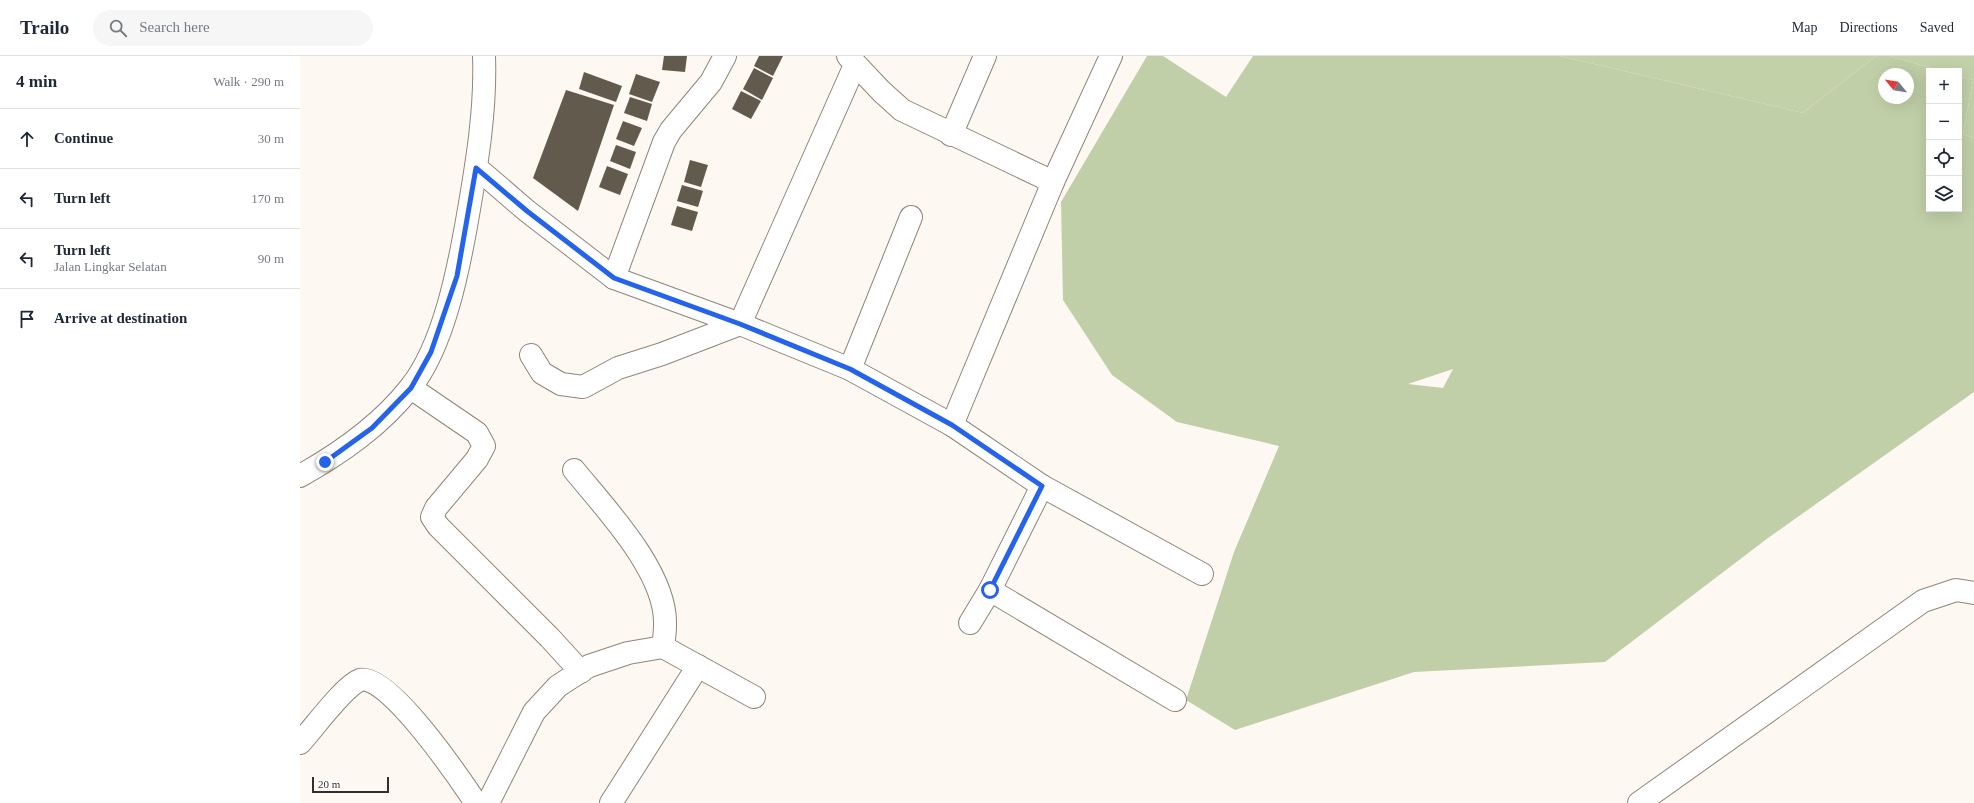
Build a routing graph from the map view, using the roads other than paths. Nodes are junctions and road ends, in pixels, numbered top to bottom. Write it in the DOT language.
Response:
graph roads {
  1 [pos="484,56"];
  2 [pos="725,56"];
  3 [pos="985,56"];
  4 [pos="1111,56"];
  5 [pos="852,61"];
  6 [pos="951,135"];
  7 [pos="476,168"];
  8 [pos="1053,182"];
  9 [pos="911,216"];
  10 [pos="614,278"];
  11 [pos="740,324"];
  12 [pos="531,355"];
  13 [pos="850,369"];
  14 [pos="411,388"];
  15 [pos="952,425"];
  16 [pos="574,470"];
  17 [pos="300,476"];
  18 [pos="1042,486"];
  19 [pos="1202,574"];
  20 [pos="990,590"];
  21 [pos="1974,593"];
  22 [pos="970,623"];
  23 [pos="663,647"];
  24 [pos="698,666"];
  25 [pos="581,672"];
  26 [pos="754,697"];
  27 [pos="1175,700"];
  28 [pos="300,743"];
  29 [pos="476,803"];
  30 [pos="488,803"];
  31 [pos="611,803"];
  32 [pos="1639,803"];
  1 -- 7 [label="street"];
  2 -- 10 [label="street"];
  3 -- 6 [label="street"];
  4 -- 8 [label="street"];
  5 -- 6 [label="street"];
  5 -- 11 [label="street"];
  6 -- 8 [label="street"];
  7 -- 10 [label="street"];
  7 -- 14 [label="street"];
  8 -- 15 [label="street"];
  9 -- 13 [label="street"];
  10 -- 11 [label="street"];
  11 -- 12 [label="street"];
  11 -- 13 [label="street"];
  13 -- 15 [label="street"];
  14 -- 17 [label="street"];
  14 -- 25 [label="street"];
  15 -- 18 [label="street"];
  16 -- 23 [label="street"];
  18 -- 19 [label="street"];
  18 -- 20 [label="street"];
  20 -- 22 [label="street"];
  20 -- 27 [label="street"];
  21 -- 32 [label="street"];
  23 -- 24 [label="street"];
  23 -- 25 [label="street"];
  24 -- 26 [label="street"];
  24 -- 31 [label="street"];
  25 -- 30 [label="street"];
  28 -- 29 [label="street"];
}
